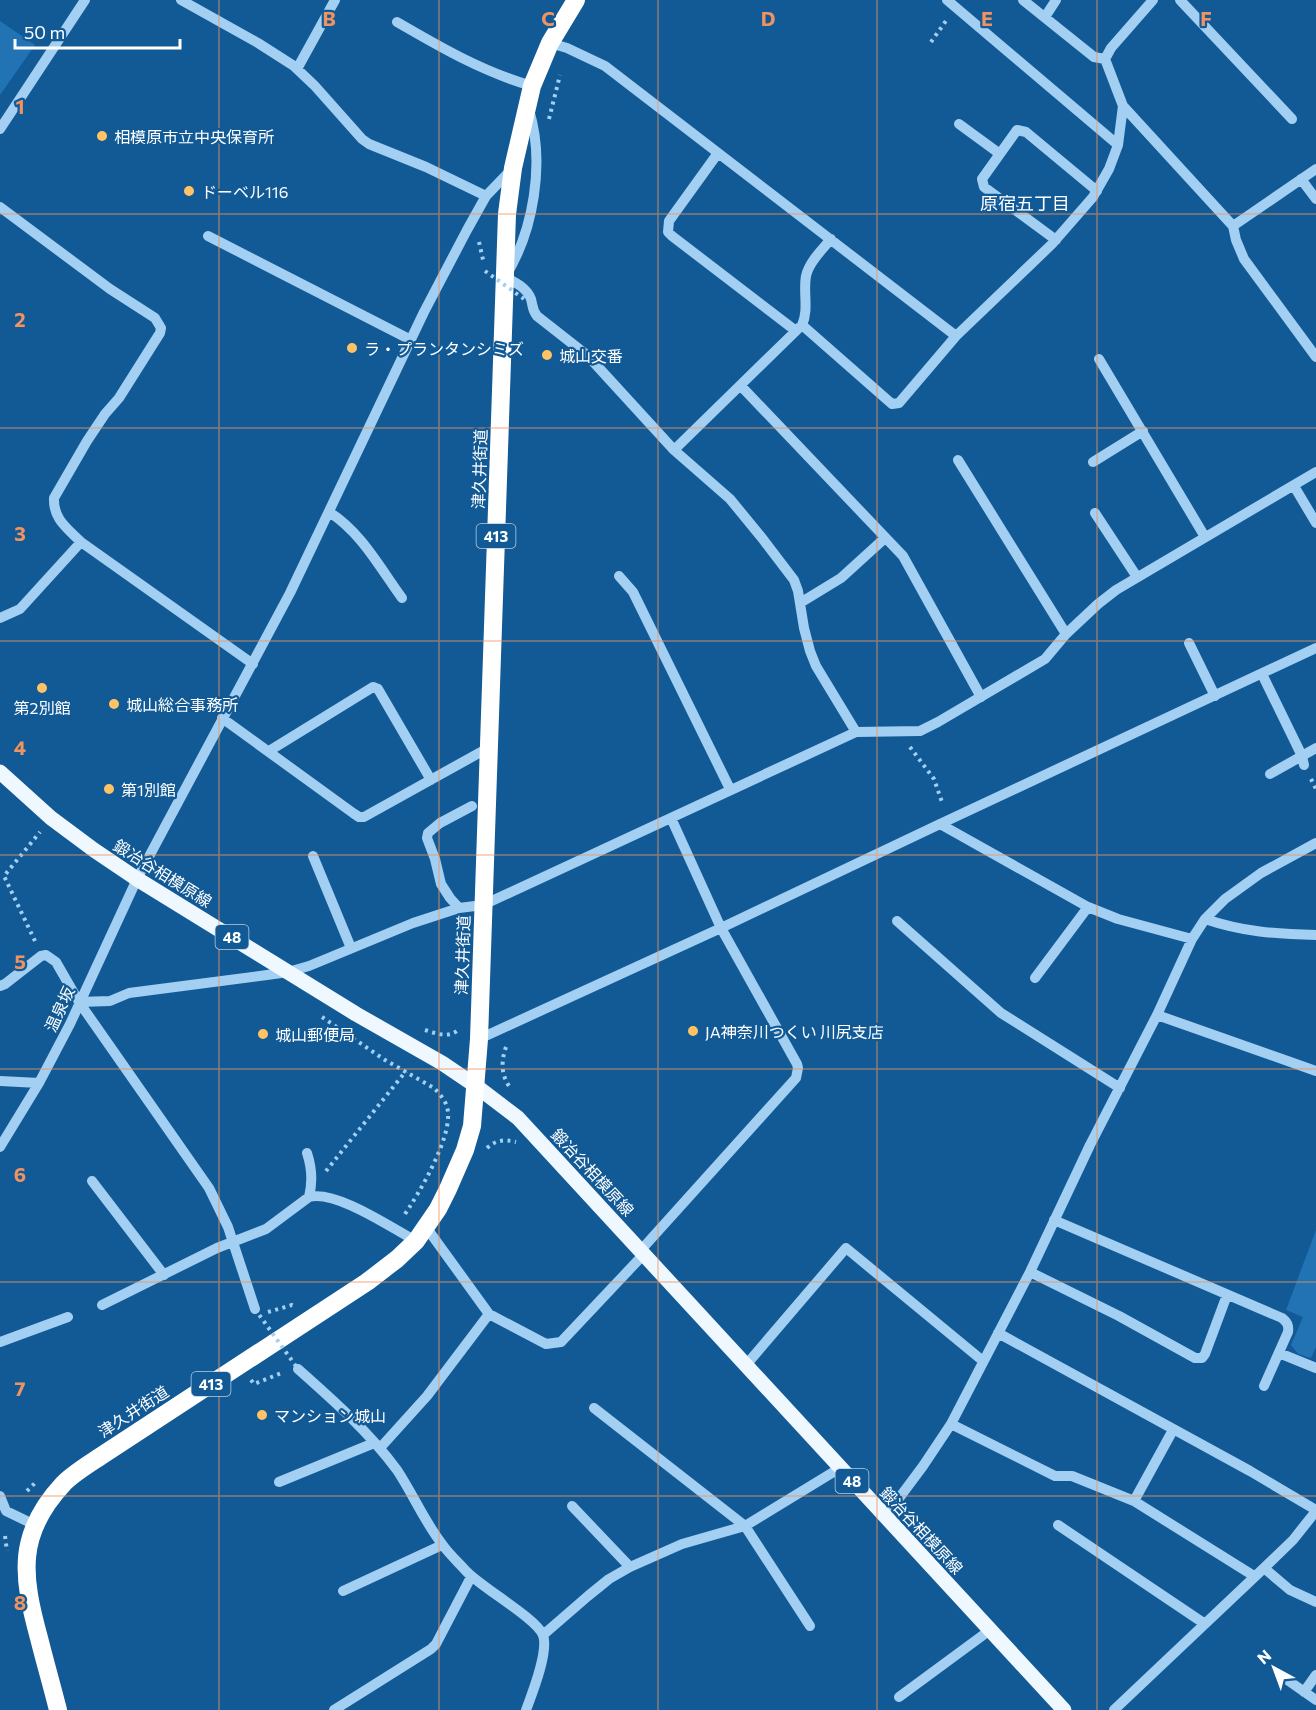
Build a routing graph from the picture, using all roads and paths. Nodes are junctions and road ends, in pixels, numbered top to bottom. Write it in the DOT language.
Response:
graph roads {
  1 [pos="85,0"];
  2 [pos="335,0"];
  3 [pos="576,0"];
  4 [pos="947,0"];
  5 [pos="1023,0"];
  6 [pos="1056,0"];
  7 [pos="1154,0"];
  8 [pos="1180,0"];
  9 [pos="188,2"];
  10 [pos="956,8"];
  11 [pos="1045,17"];
  12 [pos="396,21"];
  13 [pos="930,42"];
  14 [pos="550,43"];
  15 [pos="1105,59"];
  16 [pos="297,69"];
  17 [pos="530,95"];
  18 [pos="1123,106"];
  19 [pos="1292,119"];
  20 [pos="959,124"];
  21 [pos="0,129"];
  22 [pos="1118,145"];
  23 [pos="718,153"];
  24 [pos="1000,154"];
  25 [pos="513,168"];
  26 [pos="1316,169"];
  27 [pos="1301,179"];
  28 [pos="1097,191"];
  29 [pos="486,196"];
  30 [pos="1316,199"];
  31 [pos="0,207"];
  32 [pos="1233,226"];
  33 [pos="208,236"];
  34 [pos="477,236"];
  35 [pos="831,239"];
  36 [pos="1056,240"];
  37 [pos="505,277"];
  38 [pos="524,298"];
  39 [pos="799,328"];
  40 [pos="956,336"];
  41 [pos="411,340"];
  42 [pos="1316,357"];
  43 [pos="1099,359"];
  44 [pos="741,386"];
  45 [pos="1143,431"];
  46 [pos="674,450"];
  47 [pos="958,460"];
  48 [pos="1093,462"];
  49 [pos="1316,472"];
  50 [pos="1294,486"];
  51 [pos="329,512"];
  52 [pos="1095,513"];
  53 [pos="1316,523"];
  54 [pos="1205,537"];
  55 [pos="885,538"];
  56 [pos="81,542"];
  57 [pos="619,576"];
  58 [pos="1137,577"];
  59 [pos="402,598"];
  60 [pos="800,603"];
  61 [pos="0,618"];
  62 [pos="1066,634"];
  63 [pos="1190,643"];
  64 [pos="1316,648"];
  65 [pos="252,664"];
  66 [pos="1262,674"];
  67 [pos="1215,696"];
  68 [pos="981,697"];
  69 [pos="222,718"];
  70 [pos="856,732"];
  71 [pos="898,732"];
  72 [pos="488,748"];
  73 [pos="1316,748"];
  74 [pos="269,751"];
  75 [pos="1303,760"];
  76 [pos="0,772"];
  77 [pos="1270,774"];
  78 [pos="431,780"];
  79 [pos="730,789"];
  80 [pos="472,806"];
  81 [pos="944,812"];
  82 [pos="671,818"];
  83 [pos="940,824"];
  84 [pos="47,837"];
  85 [pos="1316,843"];
  86 [pos="313,856"];
  87 [pos="137,879"];
  88 [pos="483,905"];
  89 [pos="1088,907"];
  90 [pos="459,908"];
  91 [pos="1205,919"];
  92 [pos="897,921"];
  93 [pos="721,928"];
  94 [pos="1316,935"];
  95 [pos="1192,939"];
  96 [pos="351,948"];
  97 [pos="41,956"];
  98 [pos="288,972"];
  99 [pos="1035,978"];
  100 [pos="0,986"];
  101 [pos="80,1002"];
  102 [pos="1157,1015"];
  103 [pos="461,1026"];
  104 [pos="421,1028"];
  105 [pos="478,1039"];
  106 [pos="506,1047"];
  107 [pos="406,1071"];
  108 [pos="1316,1071"];
  109 [pos="0,1081"];
  110 [pos="39,1083"];
  111 [pos="508,1085"];
  112 [pos="476,1086"];
  113 [pos="434,1088"];
  114 [pos="1120,1088"];
  115 [pos="502,1140"];
  116 [pos="0,1146"];
  117 [pos="488,1146"];
  118 [pos="307,1153"];
  119 [pos="92,1181"];
  120 [pos="310,1193"];
  121 [pos="1054,1220"];
  122 [pos="397,1225"];
  123 [pos="421,1234"];
  124 [pos="233,1242"];
  125 [pos="643,1252"];
  126 [pos="1030,1272"];
  127 [pos="164,1275"];
  128 [pos="1227,1295"];
  129 [pos="102,1305"];
  130 [pos="292,1305"];
  131 [pos="257,1312"];
  132 [pos="489,1314"];
  133 [pos="69,1317"];
  134 [pos="998,1333"];
  135 [pos="0,1342"];
  136 [pos="1279,1353"];
  137 [pos="983,1361"];
  138 [pos="746,1365"];
  139 [pos="298,1368"];
  140 [pos="1316,1368"];
  141 [pos="254,1384"];
  142 [pos="1264,1386"];
  143 [pos="594,1408"];
  144 [pos="951,1424"];
  145 [pos="1173,1430"];
  146 [pos="377,1446"];
  147 [pos="840,1468"];
  148 [pos="279,1482"];
  149 [pos="0,1496"];
  150 [pos="1134,1501"];
  151 [pos="572,1506"];
  152 [pos="1316,1511"];
  153 [pos="885,1517"];
  154 [pos="35,1525"];
  155 [pos="1058,1525"];
  156 [pos="745,1526"];
  157 [pos="442,1545"];
  158 [pos="630,1567"];
  159 [pos="1264,1568"];
  160 [pos="1254,1576"];
  161 [pos="471,1577"];
  162 [pos="343,1591"];
  163 [pos="1316,1602"];
  164 [pos="1205,1624"];
  165 [pos="810,1626"];
  166 [pos="990,1630"];
  167 [pos="543,1635"];
  168 [pos="1316,1675"];
  169 [pos="1286,1679"];
  170 [pos="1304,1692"];
  171 [pos="899,1697"];
  172 [pos="1316,1700"];
  173 [pos="58,1710"];
  174 [pos="334,1710"];
  175 [pos="526,1710"];
  176 [pos="1064,1710"];
  177 [pos="1114,1710"];
  1 -- 21 [label="street"];
  2 -- 16 [label="street"];
  3 -- 14 [label="highway, 津久井街道 / 413"];
  4 -- 10 [label="street"];
  5 -- 11 [label="street"];
  6 -- 11 [label="street"];
  7 -- 15 [label="street"];
  8 -- 19 [label="street"];
  9 -- 16 [label="street"];
  10 -- 13 [label="path"];
  10 -- 22 [label="street"];
  11 -- 15 [label="street"];
  12 -- 17 [label="street"];
  14 -- 17 [label="highway, 津久井街道 / 413"];
  14 -- 23 [label="street"];
  15 -- 18 [label="street"];
  16 -- 29 [label="street"];
  17 -- 25 [label="highway, 津久井街道 / 413"];
  17 -- 37 [label="street"];
  18 -- 22 [label="street"];
  18 -- 32 [label="street"];
  20 -- 24 [label="street"];
  22 -- 28 [label="street"];
  23 -- 35 [label="street"];
  23 -- 39 [label="street"];
  24 -- 28 [label="street"];
  24 -- 36 [label="street"];
  25 -- 29 [label="street, 温泉坂"];
  25 -- 37 [label="highway, 津久井街道 / 413"];
  26 -- 27 [label="street"];
  27 -- 30 [label="street"];
  27 -- 32 [label="street"];
  28 -- 36 [label="street"];
  29 -- 41 [label="street, 温泉坂"];
  31 -- 56 [label="street"];
  32 -- 42 [label="street"];
  33 -- 41 [label="street"];
  34 -- 38 [label="path, bridge"];
  35 -- 39 [label="street"];
  35 -- 40 [label="street"];
  36 -- 40 [label="street"];
  37 -- 46 [label="street"];
  37 -- 72 [label="highway, 津久井街道 / 413"];
  39 -- 40 [label="street"];
  39 -- 44 [label="street"];
  41 -- 51 [label="street, 温泉坂"];
  43 -- 45 [label="street"];
  44 -- 46 [label="street"];
  44 -- 55 [label="street"];
  45 -- 48 [label="street"];
  45 -- 54 [label="street"];
  46 -- 60 [label="street"];
  47 -- 62 [label="street"];
  49 -- 50 [label="street"];
  50 -- 53 [label="street"];
  50 -- 54 [label="street"];
  51 -- 59 [label="street"];
  51 -- 65 [label="street, 温泉坂"];
  52 -- 58 [label="street"];
  54 -- 58 [label="street"];
  55 -- 60 [label="street"];
  55 -- 68 [label="street"];
  56 -- 61 [label="street"];
  56 -- 65 [label="street"];
  57 -- 79 [label="street"];
  58 -- 62 [label="street"];
  60 -- 70 [label="street"];
  62 -- 68 [label="street"];
  63 -- 67 [label="street"];
  64 -- 66 [label="street"];
  65 -- 69 [label="street, 温泉坂"];
  66 -- 67 [label="street"];
  66 -- 75 [label="street"];
  67 -- 83 [label="street"];
  68 -- 71 [label="street"];
  69 -- 74 [label="street"];
  69 -- 87 [label="street, 温泉坂"];
  70 -- 71 [label="street"];
  70 -- 79 [label="street"];
  71 -- 81 [label="path"];
  72 -- 78 [label="street"];
  72 -- 88 [label="highway, 津久井街道 / 413"];
  73 -- 75 [label="street"];
  74 -- 78 [label="street"];
  74 -- 78 [label="street"];
  75 -- 77 [label="street"];
  76 -- 87 [label="main road, 鍛冶谷相模原線 / 48"];
  79 -- 82 [label="street"];
  80 -- 90 [label="street"];
  82 -- 88 [label="street"];
  82 -- 93 [label="street"];
  83 -- 89 [label="street"];
  83 -- 93 [label="street"];
  84 -- 97 [label="path"];
  85 -- 91 [label="street"];
  86 -- 96 [label="street"];
  87 -- 98 [label="main road, 鍛冶谷相模原線 / 48"];
  87 -- 101 [label="street, 温泉坂"];
  88 -- 90 [label="street"];
  88 -- 105 [label="highway, 津久井街道 / 413"];
  89 -- 95 [label="street"];
  89 -- 99 [label="street"];
  90 -- 96 [label="street"];
  91 -- 94 [label="street"];
  91 -- 95 [label="street"];
  92 -- 114 [label="street"];
  93 -- 105 [label="street"];
  93 -- 125 [label="street"];
  95 -- 102 [label="street"];
  96 -- 98 [label="street"];
  97 -- 100 [label="street"];
  97 -- 101 [label="street"];
  98 -- 101 [label="street"];
  98 -- 112 [label="main road, 鍛冶谷相模原線 / 48"];
  101 -- 110 [label="street, 温泉坂"];
  101 -- 124 [label="street"];
  102 -- 108 [label="street"];
  102 -- 114 [label="street"];
  103 -- 104 [label="path"];
  105 -- 112 [label="highway, 津久井街道 / 413"];
  106 -- 111 [label="path"];
  107 -- 120 [label="path"];
  109 -- 110 [label="street"];
  110 -- 116 [label="street, 温泉坂"];
  112 -- 123 [label="highway, 津久井街道 / 413"];
  112 -- 125 [label="main road, 鍛冶谷相模原線 / 48"];
  113 -- 122 [label="path"];
  114 -- 121 [label="street"];
  115 -- 117 [label="path"];
  118 -- 120 [label="street"];
  119 -- 127 [label="street"];
  120 -- 123 [label="street"];
  120 -- 124 [label="street"];
  121 -- 126 [label="street"];
  121 -- 128 [label="street"];
  123 -- 132 [label="street"];
  123 -- 154 [label="highway, 津久井街道 / 413"];
  124 -- 127 [label="street"];
  124 -- 131 [label="street"];
  125 -- 132 [label="street"];
  125 -- 138 [label="main road, 鍛冶谷相模原線 / 48"];
  126 -- 128 [label="street"];
  126 -- 134 [label="street"];
  127 -- 129 [label="street"];
  128 -- 136 [label="street"];
  130 -- 131 [label="path"];
  131 -- 139 [label="path, bridge"];
  132 -- 146 [label="street"];
  133 -- 135 [label="street"];
  134 -- 137 [label="street"];
  134 -- 145 [label="street"];
  136 -- 140 [label="street"];
  136 -- 142 [label="street"];
  137 -- 138 [label="street"];
  137 -- 144 [label="street"];
  138 -- 147 [label="main road, 鍛冶谷相模原線 / 48"];
  139 -- 141 [label="path"];
  139 -- 146 [label="street"];
  143 -- 156 [label="street"];
  144 -- 150 [label="street"];
  144 -- 153 [label="street"];
  145 -- 150 [label="street"];
  145 -- 152 [label="street"];
  146 -- 148 [label="street"];
  146 -- 157 [label="street"];
  147 -- 153 [label="main road, 鍛冶谷相模原線 / 48"];
  147 -- 156 [label="street"];
  149 -- 154 [label="street"];
  150 -- 160 [label="street"];
  151 -- 158 [label="street"];
  152 -- 159 [label="street"];
  153 -- 166 [label="main road, 鍛冶谷相模原線 / 48"];
  154 -- 173 [label="highway, 津久井街道 / 413"];
  155 -- 164 [label="street"];
  156 -- 158 [label="street"];
  156 -- 165 [label="street"];
  157 -- 161 [label="street"];
  157 -- 162 [label="street"];
  158 -- 167 [label="street"];
  159 -- 160 [label="street"];
  159 -- 163 [label="street"];
  160 -- 164 [label="street"];
  161 -- 167 [label="street"];
  161 -- 174 [label="street"];
  164 -- 177 [label="street"];
  166 -- 171 [label="street"];
  166 -- 176 [label="main road, 鍛冶谷相模原線 / 48"];
  167 -- 175 [label="street"];
  168 -- 170 [label="street"];
  169 -- 170 [label="street"];
  170 -- 172 [label="street"];
}
